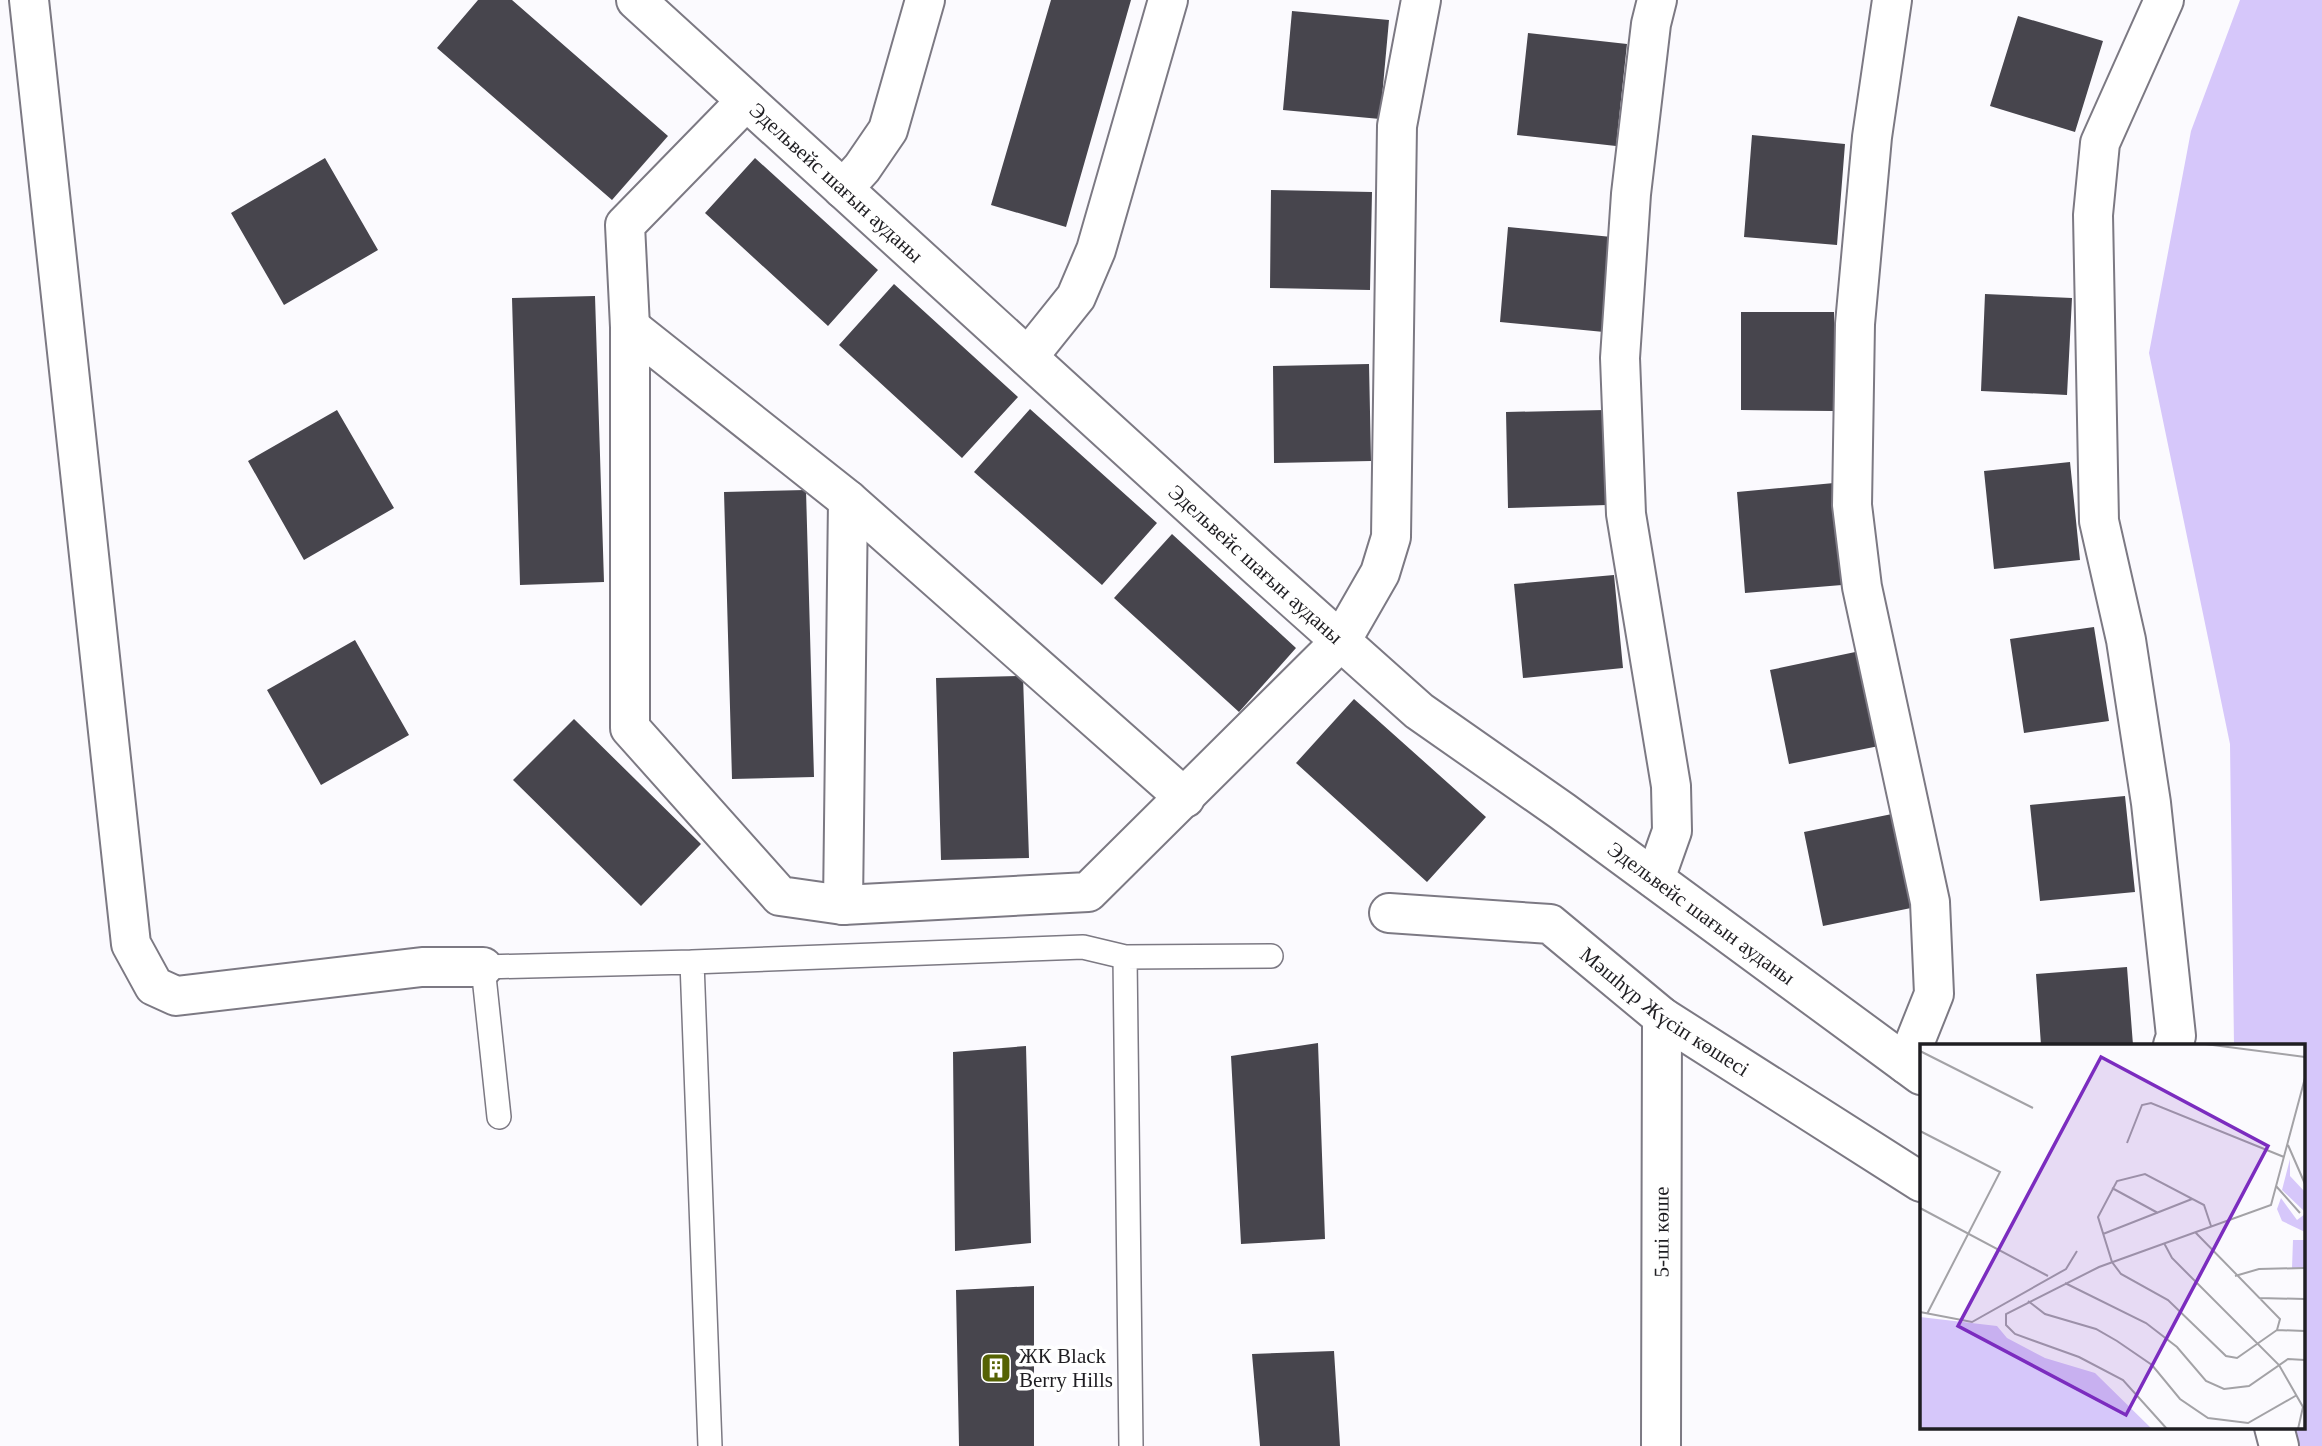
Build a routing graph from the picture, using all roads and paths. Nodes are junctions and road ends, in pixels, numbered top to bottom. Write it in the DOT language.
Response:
graph roads {
  1 [pos="29,0"];
  2 [pos="636,0"];
  3 [pos="925,0"];
  4 [pos="1168,0"];
  5 [pos="1421,0"];
  6 [pos="1657,0"];
  7 [pos="1892,0"];
  8 [pos="2164,0"];
  9 [pos="746,101"];
  10 [pos="843,189"];
  11 [pos="631,327"];
  12 [pos="1028,356"];
  13 [pos="848,500"];
  14 [pos="1341,640"];
  15 [pos="1185,798"];
  16 [pos="1655,880"];
  17 [pos="843,905"];
  18 [pos="1389,913"];
  19 [pos="1271,956"];
  20 [pos="1125,957"];
  21 [pos="692,962"];
  22 [pos="483,967"];
  23 [pos="1662,1017"];
  24 [pos="1921,1044"];
  25 [pos="2174,1044"];
  26 [pos="1920,1047"];
  27 [pos="1914,1070"];
  28 [pos="499,1117"];
  29 [pos="1920,1181"];
  30 [pos="2274,1428"];
  31 [pos="710,1446"];
  32 [pos="1131,1446"];
  33 [pos="1661,1446"];
  34 [pos="2280,1446"];
  1 -- 22 [label="street"];
  2 -- 9 [label="street, Эдельвейс шағын ауданы"];
  3 -- 10 [label="street"];
  4 -- 12 [label="street"];
  5 -- 14 [label="street"];
  6 -- 16 [label="street"];
  7 -- 24 [label="street"];
  8 -- 25 [label="street"];
  9 -- 10 [label="street, Эдельвейс шағын ауданы"];
  9 -- 11 [label="street"];
  10 -- 12 [label="street, Эдельвейс шағын ауданы"];
  11 -- 13 [label="street"];
  11 -- 17 [label="street"];
  12 -- 14 [label="street, Эдельвейс шағын ауданы"];
  13 -- 15 [label="street"];
  13 -- 17 [label="street"];
  14 -- 15 [label="street"];
  14 -- 16 [label="street, Эдельвейс шағын ауданы"];
  15 -- 17 [label="street"];
  16 -- 27 [label="street, Эдельвейс шағын ауданы"];
  18 -- 23 [label="street, Мәшhүр Жүсіп көшесі"];
  19 -- 20 [label="lane"];
  20 -- 21 [label="lane"];
  20 -- 32 [label="lane"];
  21 -- 22 [label="lane"];
  21 -- 31 [label="lane"];
  22 -- 28 [label="lane"];
  23 -- 29 [label="street, Мәшhүр Жүсіп көшесі"];
  23 -- 33 [label="street, 5-ші көше"];
  26 -- 27 [label="street"];
  30 -- 34 [label="street"];
}
